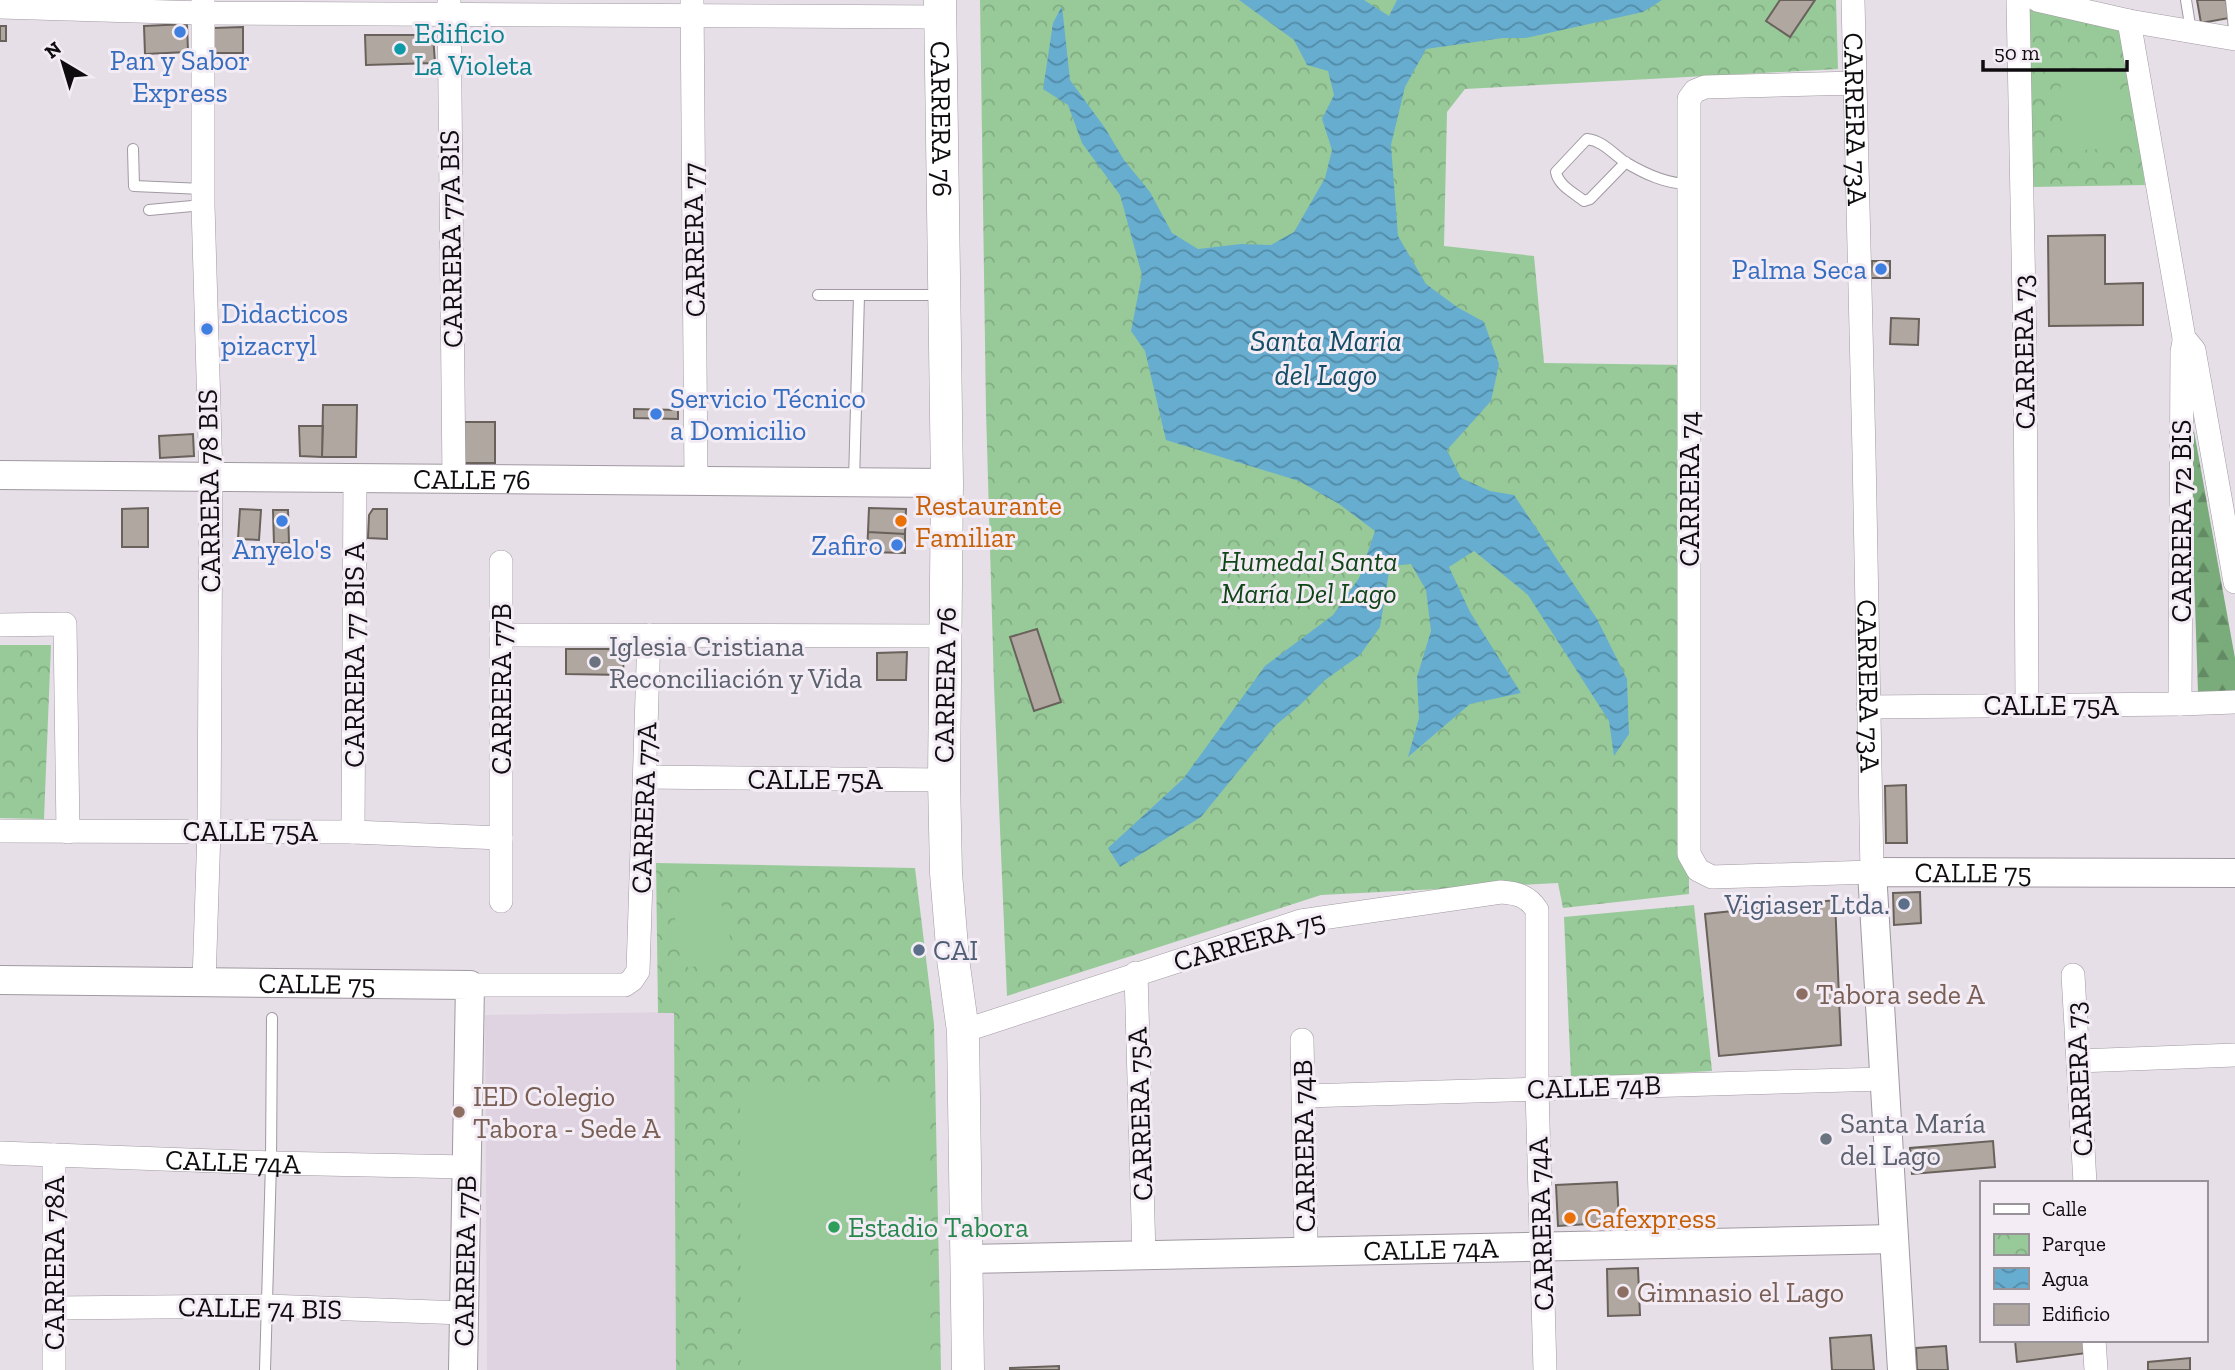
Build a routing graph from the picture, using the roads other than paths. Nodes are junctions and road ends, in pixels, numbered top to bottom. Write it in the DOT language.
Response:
graph roads {
  1 [pos="1853,0"];
  2 [pos="2018,0"];
  3 [pos="2037,0"];
  4 [pos="2186,0"];
  5 [pos="2231,0"];
  6 [pos="203,6"];
  7 [pos="449,6"];
  8 [pos="0,7"];
  9 [pos="692,7"];
  10 [pos="940,8"];
  11 [pos="2129,20"];
  12 [pos="2191,31"];
  13 [pos="2235,39"];
  14 [pos="1855,83"];
  15 [pos="133,149"];
  16 [pos="1626,162"];
  17 [pos="1689,184"];
  18 [pos="203,197"];
  19 [pos="149,210"];
  20 [pos="818,295"];
  21 [pos="859,295"];
  22 [pos="943,295"];
  23 [pos="2185,338"];
  24 [pos="0,475"];
  25 [pos="211,477"];
  26 [pos="355,478"];
  27 [pos="454,479"];
  28 [pos="696,481"];
  29 [pos="854,482"];
  30 [pos="947,483"];
  31 [pos="501,562"];
  32 [pos="2235,582"];
  33 [pos="0,625"];
  34 [pos="501,635"];
  35 [pos="649,635"];
  36 [pos="946,636"];
  37 [pos="2235,702"];
  38 [pos="2027,705"];
  39 [pos="2180,705"];
  40 [pos="1867,708"];
  41 [pos="645,777"];
  42 [pos="944,780"];
  43 [pos="209,830"];
  44 [pos="0,831"];
  45 [pos="68,832"];
  46 [pos="353,832"];
  47 [pos="500,838"];
  48 [pos="1872,872"];
  49 [pos="2235,873"];
  50 [pos="1712,877"];
  51 [pos="501,901"];
  52 [pos="1537,911"];
  53 [pos="1136,974"];
  54 [pos="2073,975"];
  55 [pos="0,980"];
  56 [pos="632,980"];
  57 [pos="204,982"];
  58 [pos="470,985"];
  59 [pos="272,1018"];
  60 [pos="963,1031"];
  61 [pos="1302,1040"];
  62 [pos="2235,1055"];
  63 [pos="2078,1061"];
  64 [pos="1884,1079"];
  65 [pos="1537,1089"];
  66 [pos="1304,1096"];
  67 [pos="0,1153"];
  68 [pos="54,1156"];
  69 [pos="271,1163"];
  70 [pos="467,1167"];
  71 [pos="2085,1181"];
  72 [pos="1894,1239"];
  73 [pos="1542,1247"];
  74 [pos="1306,1252"];
  75 [pos="1144,1255"];
  76 [pos="967,1259"];
  77 [pos="266,1306"];
  78 [pos="56,1308"];
  79 [pos="464,1312"];
  80 [pos="2095,1342"];
  81 [pos="54,1370"];
  82 [pos="265,1370"];
  83 [pos="463,1370"];
  84 [pos="968,1370"];
  85 [pos="1545,1370"];
  86 [pos="1902,1370"];
  87 [pos="2096,1370"];
  1 -- 14 [label="street, CARRERA 73A"];
  2 -- 38 [label="street, CARRERA 73"];
  3 -- 11 [label="street"];
  4 -- 12 [label="lane"];
  5 -- 13 [label="lane"];
  6 -- 7 [label="street"];
  6 -- 8 [label="street"];
  6 -- 18 [label="street, CARRERA 78 BIS"];
  7 -- 9 [label="street"];
  7 -- 27 [label="street, CARRERA 77A BIS"];
  9 -- 10 [label="street"];
  9 -- 28 [label="street, CARRERA 77"];
  10 -- 22 [label="main road, CARRERA 76"];
  11 -- 12 [label="street"];
  11 -- 23 [label="street, CARRERA 72 BIS"];
  12 -- 13 [label="street"];
  14 -- 17 [label="street, CARRERA 74"];
  14 -- 40 [label="street, CARRERA 73A"];
  15 -- 18 [label="lane"];
  16 -- 16 [label="lane"];
  16 -- 17 [label="lane"];
  17 -- 50 [label="street, CARRERA 74"];
  18 -- 19 [label="lane"];
  18 -- 25 [label="street, CARRERA 78 BIS"];
  20 -- 21 [label="lane"];
  21 -- 22 [label="lane"];
  21 -- 29 [label="lane"];
  22 -- 30 [label="main road, CARRERA 76"];
  23 -- 32 [label="street, CARRERA 72 BIS"];
  23 -- 39 [label="street, CARRERA 72 BIS"];
  24 -- 25 [label="street, CALLE 76"];
  25 -- 26 [label="street, CALLE 76"];
  25 -- 43 [label="street, CARRERA 78 BIS"];
  26 -- 27 [label="street, CALLE 76"];
  26 -- 46 [label="street, CARRERA 77 BIS A"];
  27 -- 28 [label="street, CALLE 76"];
  28 -- 29 [label="street, CALLE 76"];
  29 -- 30 [label="street, CALLE 76"];
  30 -- 36 [label="main road, CARRERA 76"];
  31 -- 34 [label="street, CARRERA 77B"];
  33 -- 45 [label="street"];
  34 -- 35 [label="street"];
  34 -- 47 [label="street, CARRERA 77B"];
  35 -- 36 [label="street"];
  35 -- 41 [label="street, CARRERA 77A"];
  36 -- 42 [label="main road, CARRERA 76"];
  37 -- 39 [label="street, CALLE 75A"];
  38 -- 39 [label="street, CALLE 75A"];
  38 -- 40 [label="street, CALLE 75A"];
  40 -- 48 [label="street, CARRERA 73A"];
  41 -- 42 [label="street, CALLE 75A"];
  41 -- 56 [label="street, CARRERA 77A"];
  42 -- 60 [label="main road, CARRERA 76"];
  43 -- 45 [label="street, CALLE 75A"];
  43 -- 46 [label="street, CALLE 75A"];
  43 -- 57 [label="street, CARRERA 78 BIS"];
  44 -- 45 [label="street, CALLE 75A"];
  46 -- 47 [label="street, CALLE 75A"];
  47 -- 51 [label="street, CARRERA 77B"];
  48 -- 49 [label="street, CALLE 75"];
  48 -- 50 [label="street, CALLE 75"];
  48 -- 64 [label="street, CARRERA 73A"];
  52 -- 53 [label="street, CARRERA 75"];
  52 -- 65 [label="street, CARRERA 74A"];
  53 -- 60 [label="street, CARRERA 75"];
  53 -- 75 [label="street, CARRERA 75A"];
  54 -- 63 [label="street, CARRERA 73"];
  55 -- 57 [label="street, CALLE 75"];
  56 -- 58 [label="street, CALLE 75"];
  57 -- 58 [label="street, CALLE 75"];
  58 -- 70 [label="street, CARRERA 77B"];
  59 -- 69 [label="lane"];
  60 -- 76 [label="main road, CARRERA 76"];
  61 -- 66 [label="street, CARRERA 74B"];
  62 -- 63 [label="street"];
  63 -- 71 [label="street, CARRERA 73"];
  64 -- 65 [label="street, CALLE 74B"];
  64 -- 72 [label="street, CARRERA 73A"];
  65 -- 66 [label="street, CALLE 74B"];
  65 -- 73 [label="street, CARRERA 74A"];
  66 -- 74 [label="street, CARRERA 74B"];
  67 -- 68 [label="street, CALLE 74A"];
  68 -- 69 [label="street, CALLE 74A"];
  68 -- 78 [label="street, CARRERA 78A"];
  69 -- 70 [label="street, CALLE 74A"];
  69 -- 77 [label="lane"];
  70 -- 79 [label="street, CARRERA 77B"];
  72 -- 73 [label="street, CALLE 74A"];
  72 -- 86 [label="street, CARRERA 73A"];
  73 -- 74 [label="street, CALLE 74A"];
  73 -- 85 [label="street, CARRERA 74A"];
  74 -- 75 [label="street, CALLE 74A"];
  75 -- 76 [label="street, CALLE 74A"];
  76 -- 84 [label="main road, CARRERA 76"];
  77 -- 78 [label="street, CALLE 74 BIS"];
  77 -- 79 [label="street, CALLE 74 BIS"];
  77 -- 82 [label="lane"];
  78 -- 81 [label="street, CARRERA 78A"];
  79 -- 83 [label="street, CARRERA 77B"];
  80 -- 87 [label="street"];
}
